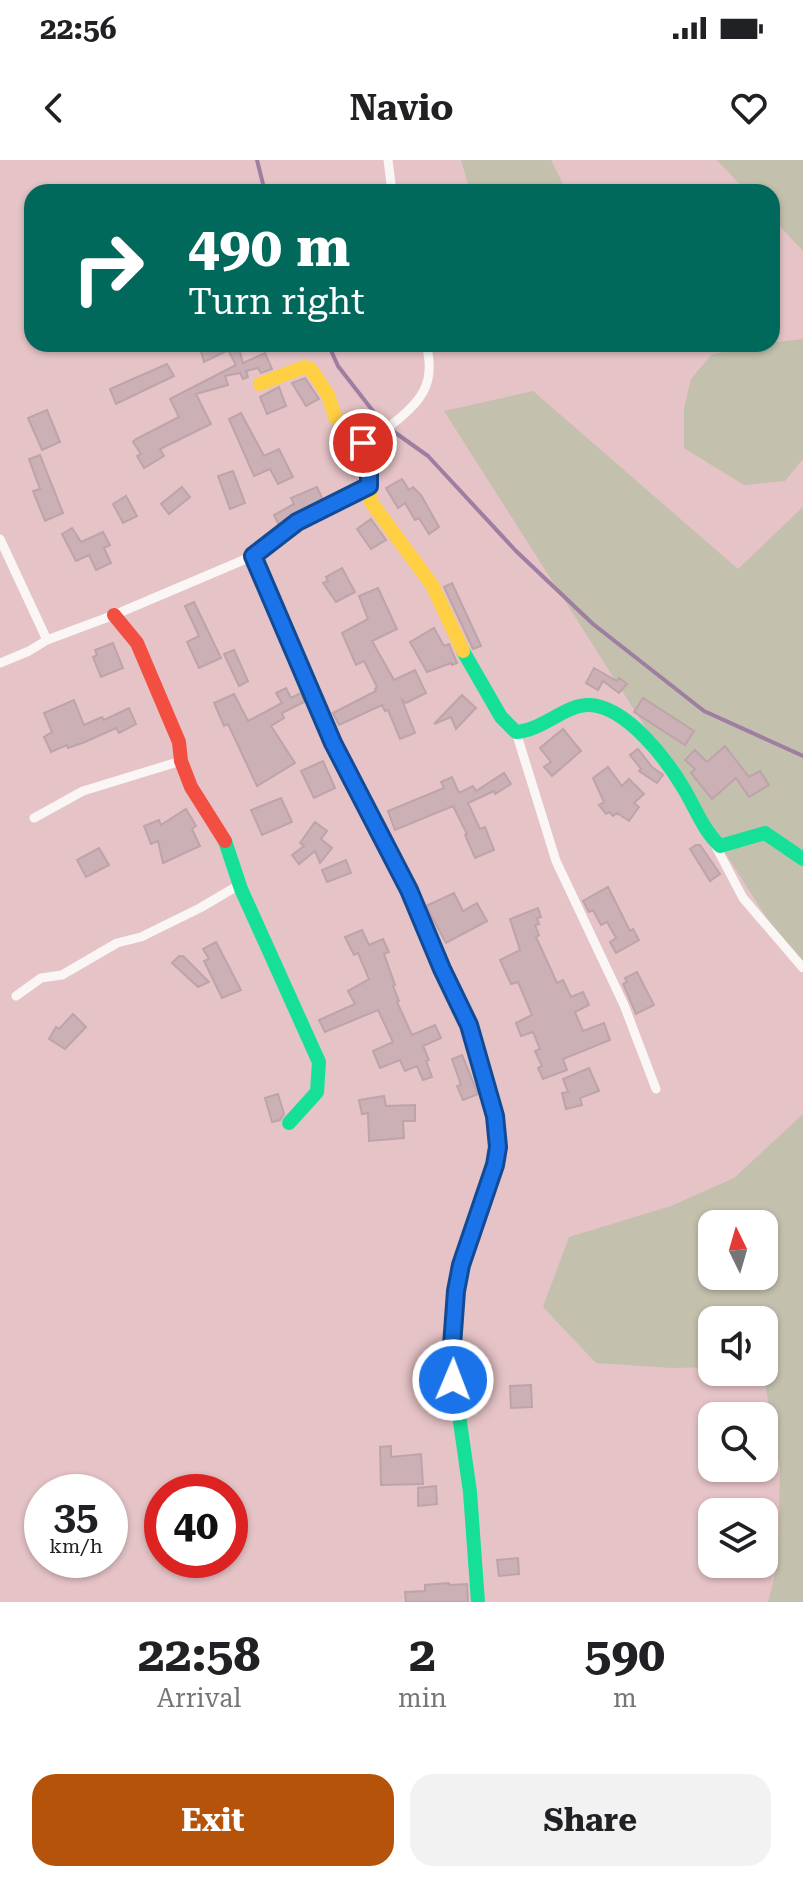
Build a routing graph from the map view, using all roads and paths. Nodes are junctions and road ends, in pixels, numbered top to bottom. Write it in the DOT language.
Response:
graph roads {
  1 [pos="388,160"];
  2 [pos="391,184"];
  3 [pos="428,352"];
  4 [pos="260,384"];
  5 [pos="363,443"];
  6 [pos="369,486"];
  7 [pos="0,539"];
  8 [pos="253,556"];
  9 [pos="114,615"];
  10 [pos="47,640"];
  11 [pos="0,663"];
  12 [pos="516,732"];
  13 [pos="181,761"];
  14 [pos="34,818"];
  15 [pos="711,838"];
  16 [pos="803,859"];
  17 [pos="239,885"];
  18 [pos="803,968"];
  19 [pos="16,996"];
  20 [pos="656,1089"];
  21 [pos="289,1123"];
  22 [pos="478,1602"];
  1 -- 2 [label="street"];
  3 -- 5 [label="street"];
  4 -- 5 [label="street"];
  5 -- 6 [label="street"];
  6 -- 8 [label="street"];
  6 -- 12 [label="street"];
  7 -- 10 [label="street"];
  8 -- 9 [label="street"];
  8 -- 22 [label="street"];
  9 -- 10 [label="street"];
  9 -- 13 [label="street"];
  10 -- 11 [label="street"];
  12 -- 15 [label="street"];
  12 -- 20 [label="street"];
  13 -- 14 [label="street"];
  13 -- 17 [label="street"];
  15 -- 16 [label="street"];
  15 -- 18 [label="street"];
  17 -- 19 [label="street"];
  17 -- 21 [label="street"];
}
